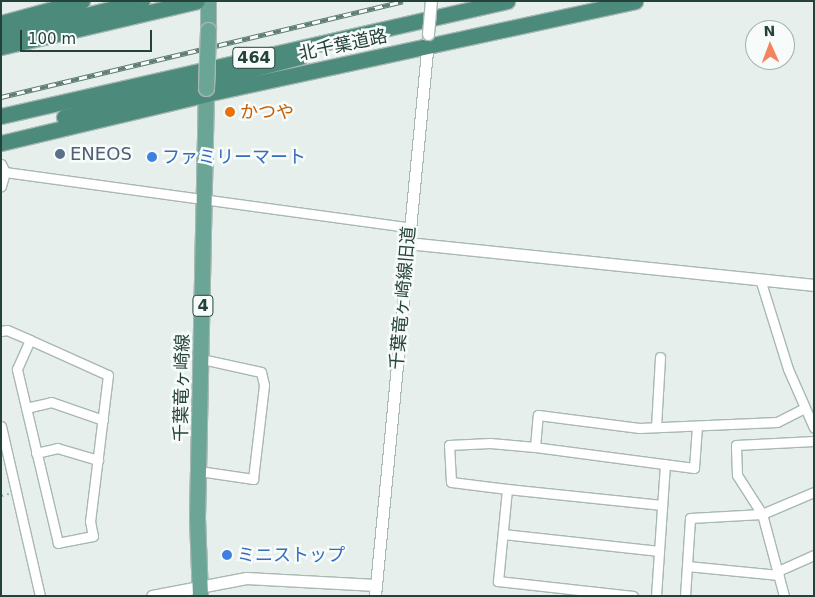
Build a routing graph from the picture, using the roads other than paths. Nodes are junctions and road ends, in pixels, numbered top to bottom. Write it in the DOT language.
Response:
graph roads {
  1 [pos="82,1"];
  2 [pos="142,1"];
  3 [pos="197,1"];
  4 [pos="208,1"];
  5 [pos="431,1"];
  6 [pos="507,1"];
  7 [pos="635,1"];
  8 [pos="36,7"];
  9 [pos="1,23"];
  10 [pos="387,27"];
  11 [pos="1,36"];
  12 [pos="428,40"];
  13 [pos="1,47"];
  14 [pos="206,91"];
  15 [pos="1,116"];
  16 [pos="1,135"];
  17 [pos="1,142"];
  18 [pos="3,168"];
  19 [pos="1,186"];
  20 [pos="205,198"];
  21 [pos="410,227"];
  22 [pos="408,243"];
  23 [pos="760,279"];
  24 [pos="814,285"];
  25 [pos="1,332"];
  26 [pos="30,340"];
  27 [pos="660,357"];
  28 [pos="202,359"];
  29 [pos="26,408"];
  30 [pos="805,408"];
  31 [pos="103,420"];
  32 [pos="1,426"];
  33 [pos="697,426"];
  34 [pos="656,427"];
  35 [pos="814,428"];
  36 [pos="814,440"];
  37 [pos="535,447"];
  38 [pos="36,452"];
  39 [pos="98,460"];
  40 [pos="665,464"];
  41 [pos="199,471"];
  42 [pos="507,489"];
  43 [pos="814,492"];
  44 [pos="662,505"];
  45 [pos="762,514"];
  46 [pos="503,534"];
  47 [pos="659,552"];
  48 [pos="814,555"];
  49 [pos="687,566"];
  50 [pos="778,573"];
  51 [pos="200,590"];
  52 [pos="376,590"];
  53 [pos="40,596"];
  54 [pos="152,596"];
  55 [pos="633,596"];
  56 [pos="656,596"];
  57 [pos="685,596"];
  58 [pos="784,596"];
  1 -- 8 [label="highway"];
  2 -- 11 [label="highway"];
  3 -- 13 [label="highway"];
  4 -- 14 [label="main road, 千葉竜ヶ崎線 / 4, bridge"];
  5 -- 12 [label="street, 千葉竜ヶ崎線旧道, bridge"];
  6 -- 10 [label="highway, 北千葉道路 / 464"];
  7 -- 12 [label="highway, 北千葉道路 / 464"];
  8 -- 9 [label="highway"];
  10 -- 15 [label="highway, 北千葉道路 / 464"];
  10 -- 16 [label="highway"];
  12 -- 14 [label="highway, 北千葉道路 / 464"];
  12 -- 21 [label="street, 千葉竜ヶ崎線旧道"];
  14 -- 17 [label="highway, 北千葉道路 / 464"];
  14 -- 20 [label="main road, 千葉竜ヶ崎線 / 4"];
  18 -- 19 [label="street"];
  18 -- 20 [label="street"];
  20 -- 21 [label="street"];
  20 -- 28 [label="main road, 千葉竜ヶ崎線 / 4"];
  21 -- 22 [label="street, 千葉竜ヶ崎線旧道"];
  22 -- 23 [label="street"];
  22 -- 52 [label="street, 千葉竜ヶ崎線旧道"];
  23 -- 24 [label="street"];
  23 -- 30 [label="street"];
  25 -- 26 [label="street"];
  26 -- 29 [label="street"];
  26 -- 31 [label="street"];
  27 -- 34 [label="street"];
  28 -- 41 [label="main road, 千葉竜ヶ崎線 / 4"];
  28 -- 41 [label="street"];
  29 -- 31 [label="street"];
  29 -- 38 [label="street"];
  30 -- 33 [label="street"];
  30 -- 35 [label="street"];
  31 -- 39 [label="street"];
  32 -- 53 [label="street"];
  33 -- 34 [label="street"];
  33 -- 40 [label="street"];
  34 -- 37 [label="street"];
  36 -- 45 [label="street"];
  37 -- 40 [label="street"];
  37 -- 42 [label="street"];
  38 -- 39 [label="street"];
  38 -- 39 [label="street"];
  40 -- 44 [label="street"];
  41 -- 51 [label="main road, 千葉竜ヶ崎線 / 4"];
  42 -- 44 [label="street"];
  42 -- 46 [label="street"];
  43 -- 45 [label="street"];
  44 -- 47 [label="street"];
  45 -- 49 [label="street"];
  45 -- 50 [label="street"];
  46 -- 47 [label="street"];
  46 -- 55 [label="street"];
  47 -- 56 [label="street"];
  48 -- 50 [label="street"];
  49 -- 50 [label="street"];
  49 -- 57 [label="street"];
  50 -- 58 [label="street"];
  51 -- 52 [label="street"];
  51 -- 54 [label="street"];
}
